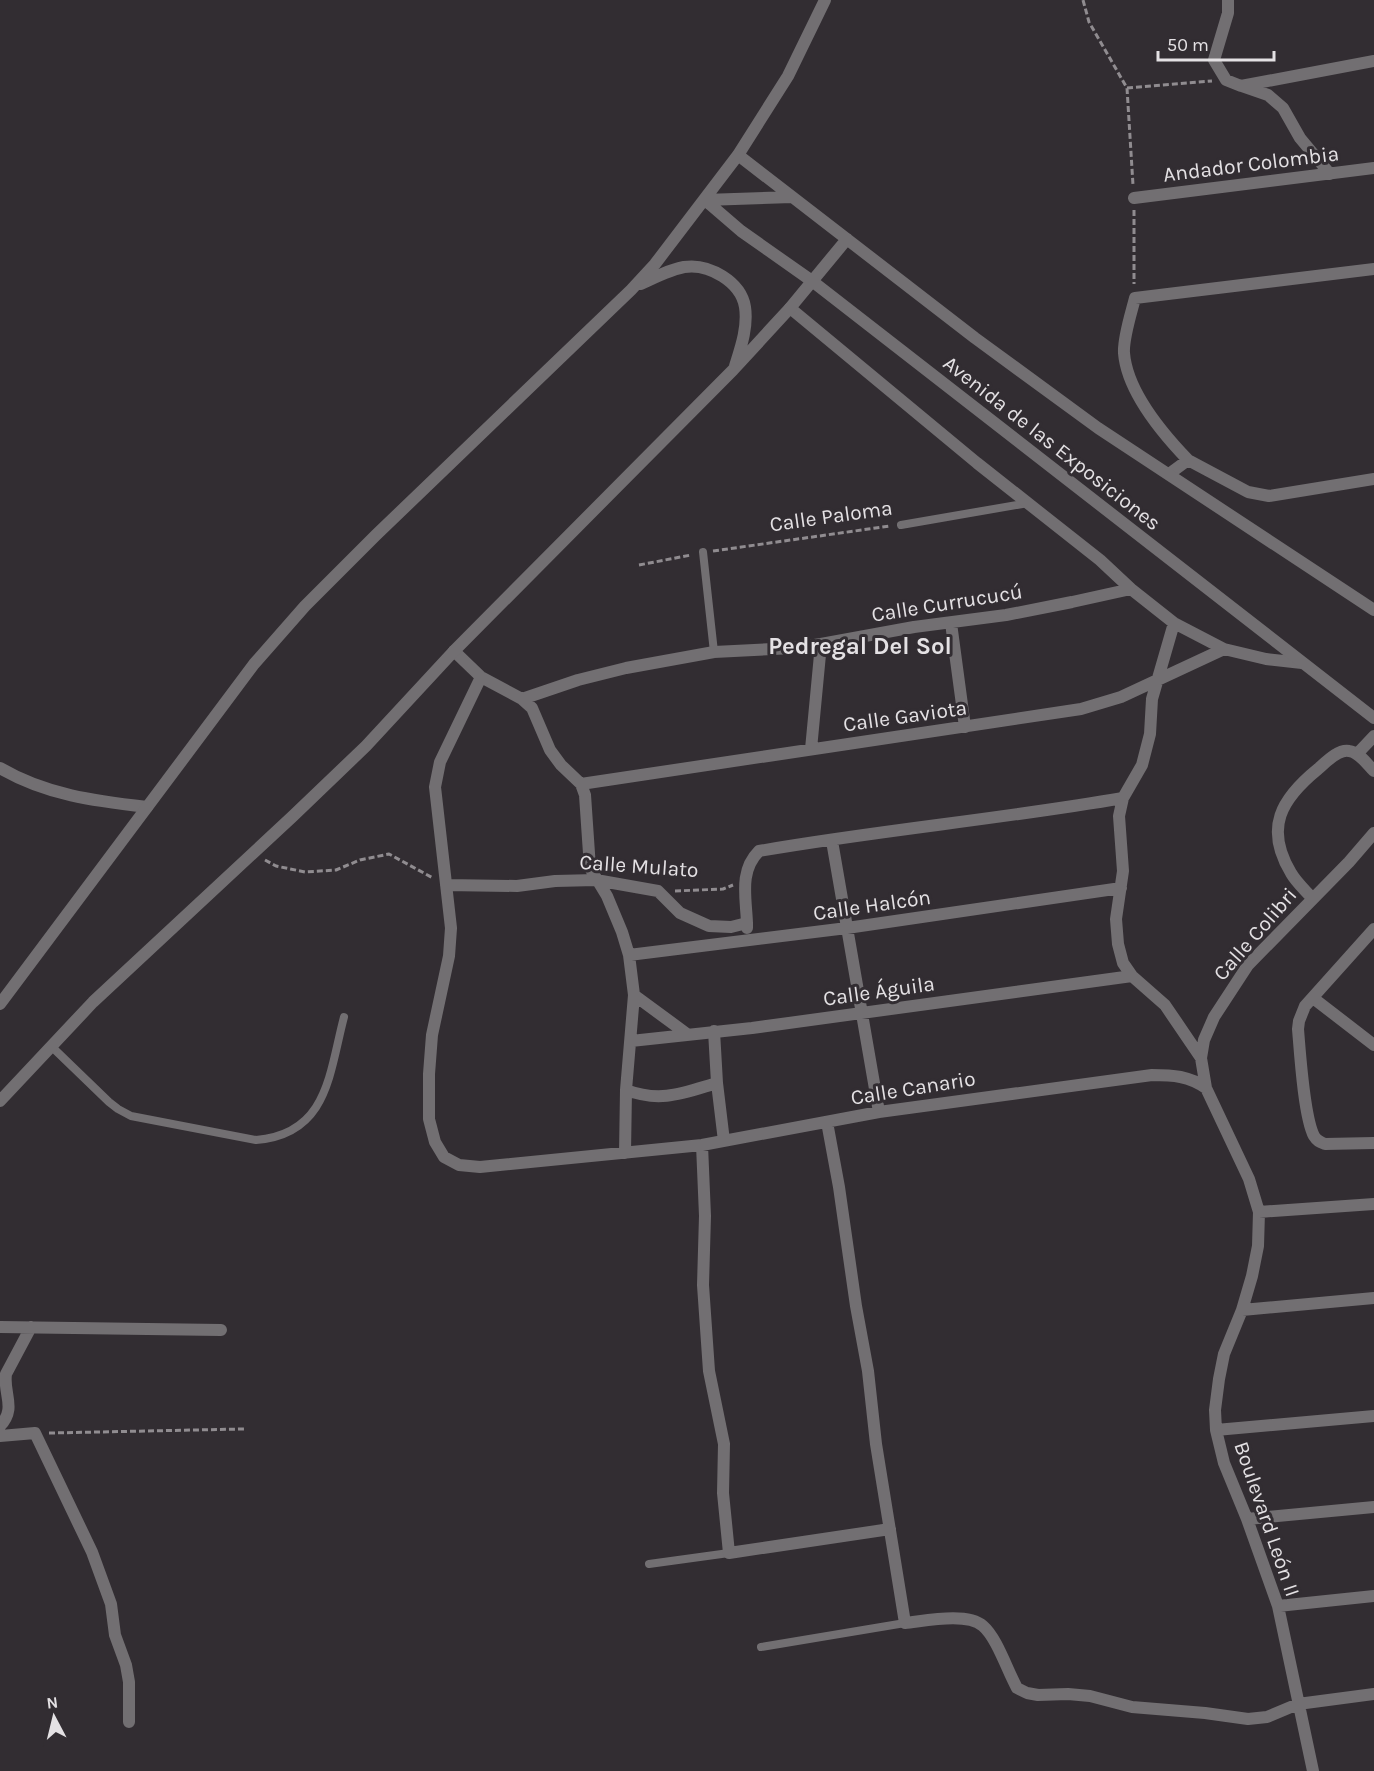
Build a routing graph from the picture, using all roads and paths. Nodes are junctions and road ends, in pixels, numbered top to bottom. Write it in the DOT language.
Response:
graph roads {
  1 [pos="825,0"];
  2 [pos="1083,0"];
  3 [pos="1228,0"];
  4 [pos="1374,61"];
  5 [pos="1226,80"];
  6 [pos="1241,86"];
  7 [pos="1127,88"];
  8 [pos="738,155"];
  9 [pos="1374,168"];
  10 [pos="1330,174"];
  11 [pos="792,196"];
  12 [pos="1134,198"];
  13 [pos="705,200"];
  14 [pos="847,239"];
  15 [pos="1374,269"];
  16 [pos="812,281"];
  17 [pos="631,290"];
  18 [pos="1135,298"];
  19 [pos="790,308"];
  20 [pos="734,370"];
  21 [pos="1188,460"];
  22 [pos="1169,474"];
  23 [pos="1374,479"];
  24 [pos="1028,504"];
  25 [pos="901,525"];
  26 [pos="703,552"];
  27 [pos="639,565"];
  28 [pos="1131,588"];
  29 [pos="1374,610"];
  30 [pos="951,623"];
  31 [pos="1174,623"];
  32 [pos="821,644"];
  33 [pos="1224,649"];
  34 [pos="454,651"];
  35 [pos="714,652"];
  36 [pos="1302,663"];
  37 [pos="481,677"];
  38 [pos="1159,679"];
  39 [pos="522,699"];
  40 [pos="1374,718"];
  41 [pos="965,727"];
  42 [pos="1374,736"];
  43 [pos="811,749"];
  44 [pos="1357,754"];
  45 [pos="0,768"];
  46 [pos="1374,771"];
  47 [pos="581,784"];
  48 [pos="1123,798"];
  49 [pos="147,807"];
  50 [pos="1374,833"];
  51 [pos="832,841"];
  52 [pos="252,854"];
  53 [pos="745,877"];
  54 [pos="596,880"];
  55 [pos="446,885"];
  56 [pos="1121,888"];
  57 [pos="658,891"];
  58 [pos="1312,898"];
  59 [pos="747,923"];
  60 [pos="847,928"];
  61 [pos="1374,929"];
  62 [pos="748,941"];
  63 [pos="629,955"];
  64 [pos="1132,976"];
  65 [pos="634,995"];
  66 [pos="1312,998"];
  67 [pos="0,1004"];
  68 [pos="861,1014"];
  69 [pos="344,1017"];
  70 [pos="714,1030"];
  71 [pos="687,1034"];
  72 [pos="631,1041"];
  73 [pos="1374,1045"];
  74 [pos="51,1046"];
  75 [pos="1201,1058"];
  76 [pos="717,1083"];
  77 [pos="1206,1088"];
  78 [pos="626,1090"];
  79 [pos="0,1101"];
  80 [pos="879,1112"];
  81 [pos="827,1122"];
  82 [pos="724,1141"];
  83 [pos="1374,1143"];
  84 [pos="702,1145"];
  85 [pos="625,1153"];
  86 [pos="1374,1204"];
  87 [pos="1259,1212"];
  88 [pos="1374,1298"];
  89 [pos="1242,1310"];
  90 [pos="0,1327"];
  91 [pos="31,1327"];
  92 [pos="221,1330"];
  93 [pos="1374,1416"];
  94 [pos="0,1426"];
  95 [pos="244,1429"];
  96 [pos="1216,1430"];
  97 [pos="35,1433"];
  98 [pos="0,1436"];
  99 [pos="1374,1507"];
  100 [pos="1247,1519"];
  101 [pos="890,1530"];
  102 [pos="729,1552"];
  103 [pos="649,1564"];
  104 [pos="1374,1596"];
  105 [pos="1278,1606"];
  106 [pos="905,1623"];
  107 [pos="761,1647"];
  108 [pos="1374,1694"];
  109 [pos="1298,1704"];
  110 [pos="129,1722"];
  111 [pos="1313,1771"];
  1 -- 8 [label="street"];
  2 -- 7 [label="path"];
  3 -- 5 [label="street"];
  4 -- 6 [label="street"];
  5 -- 6 [label="street"];
  5 -- 7 [label="path"];
  6 -- 10 [label="street"];
  7 -- 12 [label="path"];
  8 -- 11 [label="street, Avenida de las Exposiciones"];
  8 -- 13 [label="street"];
  9 -- 10 [label="street, Andador Colombia"];
  10 -- 12 [label="street, Andador Colombia"];
  11 -- 13 [label="street"];
  11 -- 14 [label="street, Avenida de las Exposiciones"];
  12 -- 18 [label="path"];
  13 -- 16 [label="street, Avenida de las Exposiciones"];
  13 -- 17 [label="street"];
  14 -- 16 [label="street"];
  14 -- 22 [label="street, Avenida de las Exposiciones"];
  15 -- 18 [label="street"];
  16 -- 19 [label="street"];
  16 -- 36 [label="street, Avenida de las Exposiciones"];
  17 -- 20 [label="street"];
  17 -- 49 [label="street"];
  18 -- 21 [label="street"];
  19 -- 20 [label="street"];
  19 -- 24 [label="street"];
  20 -- 34 [label="street"];
  21 -- 22 [label="street"];
  21 -- 23 [label="street"];
  22 -- 29 [label="street, Avenida de las Exposiciones"];
  24 -- 25 [label="lane, Calle Paloma"];
  24 -- 28 [label="street"];
  25 -- 26 [label="path, Calle Paloma"];
  26 -- 27 [label="path, Calle Paloma"];
  26 -- 35 [label="lane"];
  28 -- 30 [label="street, Calle Currucucú"];
  28 -- 31 [label="street"];
  30 -- 32 [label="street, Calle Currucucú"];
  30 -- 41 [label="street"];
  31 -- 33 [label="street"];
  31 -- 38 [label="street"];
  32 -- 35 [label="street, Calle Currucucú"];
  32 -- 43 [label="street"];
  33 -- 36 [label="street"];
  33 -- 38 [label="street, Calle Gaviota"];
  34 -- 37 [label="street"];
  34 -- 52 [label="street"];
  35 -- 39 [label="street, Calle Currucucú"];
  36 -- 40 [label="street, Avenida de las Exposiciones"];
  37 -- 39 [label="street"];
  37 -- 55 [label="street"];
  38 -- 41 [label="street, Calle Gaviota"];
  38 -- 48 [label="street"];
  39 -- 47 [label="street"];
  41 -- 43 [label="street, Calle Gaviota"];
  42 -- 44 [label="street"];
  43 -- 47 [label="street, Calle Gaviota"];
  44 -- 46 [label="street"];
  44 -- 58 [label="street"];
  45 -- 49 [label="street"];
  47 -- 54 [label="street"];
  48 -- 51 [label="street"];
  48 -- 56 [label="street"];
  49 -- 67 [label="street"];
  50 -- 58 [label="street, Calle Colibri"];
  51 -- 53 [label="street"];
  51 -- 60 [label="street"];
  52 -- 55 [label="path"];
  52 -- 74 [label="street"];
  53 -- 57 [label="path, Calle Mulato"];
  53 -- 59 [label="street"];
  54 -- 55 [label="street, Calle Mulato"];
  54 -- 57 [label="street, Calle Mulato"];
  54 -- 63 [label="street"];
  55 -- 85 [label="street, Calle Canario"];
  56 -- 60 [label="street, Calle Halcón"];
  56 -- 64 [label="street"];
  57 -- 59 [label="street"];
  58 -- 75 [label="street, Calle Colibri"];
  59 -- 62 [label="street"];
  60 -- 62 [label="street, Calle Halcón"];
  60 -- 68 [label="street"];
  61 -- 66 [label="street"];
  62 -- 63 [label="street, Calle Halcón"];
  63 -- 65 [label="street"];
  64 -- 68 [label="street, Calle Águila"];
  64 -- 75 [label="street"];
  65 -- 71 [label="street"];
  65 -- 72 [label="street"];
  66 -- 73 [label="street"];
  66 -- 83 [label="street"];
  68 -- 70 [label="street, Calle Águila"];
  68 -- 80 [label="street"];
  69 -- 74 [label="lane"];
  70 -- 71 [label="street, Calle Águila"];
  70 -- 76 [label="street"];
  71 -- 72 [label="street, Calle Águila"];
  72 -- 78 [label="street"];
  74 -- 79 [label="street"];
  75 -- 77 [label="street, Calle Colibri"];
  76 -- 78 [label="street"];
  76 -- 82 [label="street"];
  77 -- 80 [label="street, Calle Canario"];
  77 -- 87 [label="street, Calle Colibri"];
  78 -- 85 [label="street"];
  80 -- 81 [label="street, Calle Canario"];
  81 -- 82 [label="street, Calle Canario"];
  81 -- 101 [label="street"];
  82 -- 84 [label="street, Calle Canario"];
  84 -- 85 [label="street, Calle Canario"];
  84 -- 102 [label="street"];
  86 -- 87 [label="street"];
  87 -- 89 [label="street, Boulevard León II"];
  88 -- 89 [label="street"];
  89 -- 96 [label="street, Boulevard León II"];
  90 -- 91 [label="street"];
  91 -- 92 [label="street"];
  91 -- 94 [label="street"];
  93 -- 96 [label="street"];
  95 -- 97 [label="path"];
  96 -- 100 [label="street, Boulevard León II"];
  97 -- 98 [label="street"];
  97 -- 110 [label="street"];
  99 -- 100 [label="street"];
  100 -- 105 [label="street, Boulevard León II"];
  101 -- 102 [label="street"];
  101 -- 106 [label="street"];
  102 -- 103 [label="lane"];
  104 -- 105 [label="street"];
  105 -- 109 [label="street, Boulevard León II"];
  106 -- 107 [label="lane"];
  106 -- 109 [label="street"];
  108 -- 109 [label="street"];
  109 -- 111 [label="street, Boulevard León II"];
}
